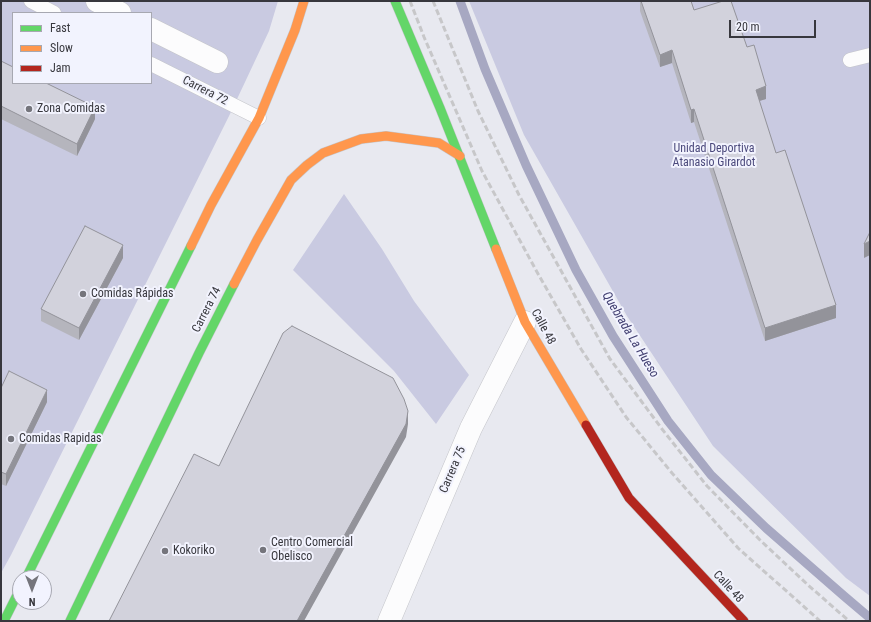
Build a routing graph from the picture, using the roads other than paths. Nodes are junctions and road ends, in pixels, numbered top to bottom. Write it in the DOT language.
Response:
graph roads {
  1 [pos="31,1"];
  2 [pos="97,1"];
  3 [pos="304,1"];
  4 [pos="395,1"];
  5 [pos="52,12"];
  6 [pos="118,12"];
  7 [pos="152,30"];
  8 [pos="870,55"];
  9 [pos="850,60"];
  10 [pos="217,62"];
  11 [pos="152,65"];
  12 [pos="258,118"];
  13 [pos="460,156"];
  14 [pos="525,322"];
  15 [pos="30,570"];
  16 [pos="12,605"];
  17 [pos="742,620"];
  18 [pos="4,621"];
  19 [pos="70,621"];
  20 [pos="389,621"];
  1 -- 5 [label="lane"];
  2 -- 6 [label="street"];
  3 -- 12 [label="main road"];
  4 -- 13 [label="main road, Calle 48"];
  7 -- 10 [label="street"];
  8 -- 9 [label="lane"];
  11 -- 12 [label="lane, Carrera 72"];
  12 -- 15 [label="main road"];
  13 -- 14 [label="main road, Calle 48"];
  13 -- 19 [label="main road, Carrera 74"];
  14 -- 17 [label="main road, Calle 48"];
  14 -- 20 [label="street, Carrera 75"];
  16 -- 18 [label="main road"];
}
